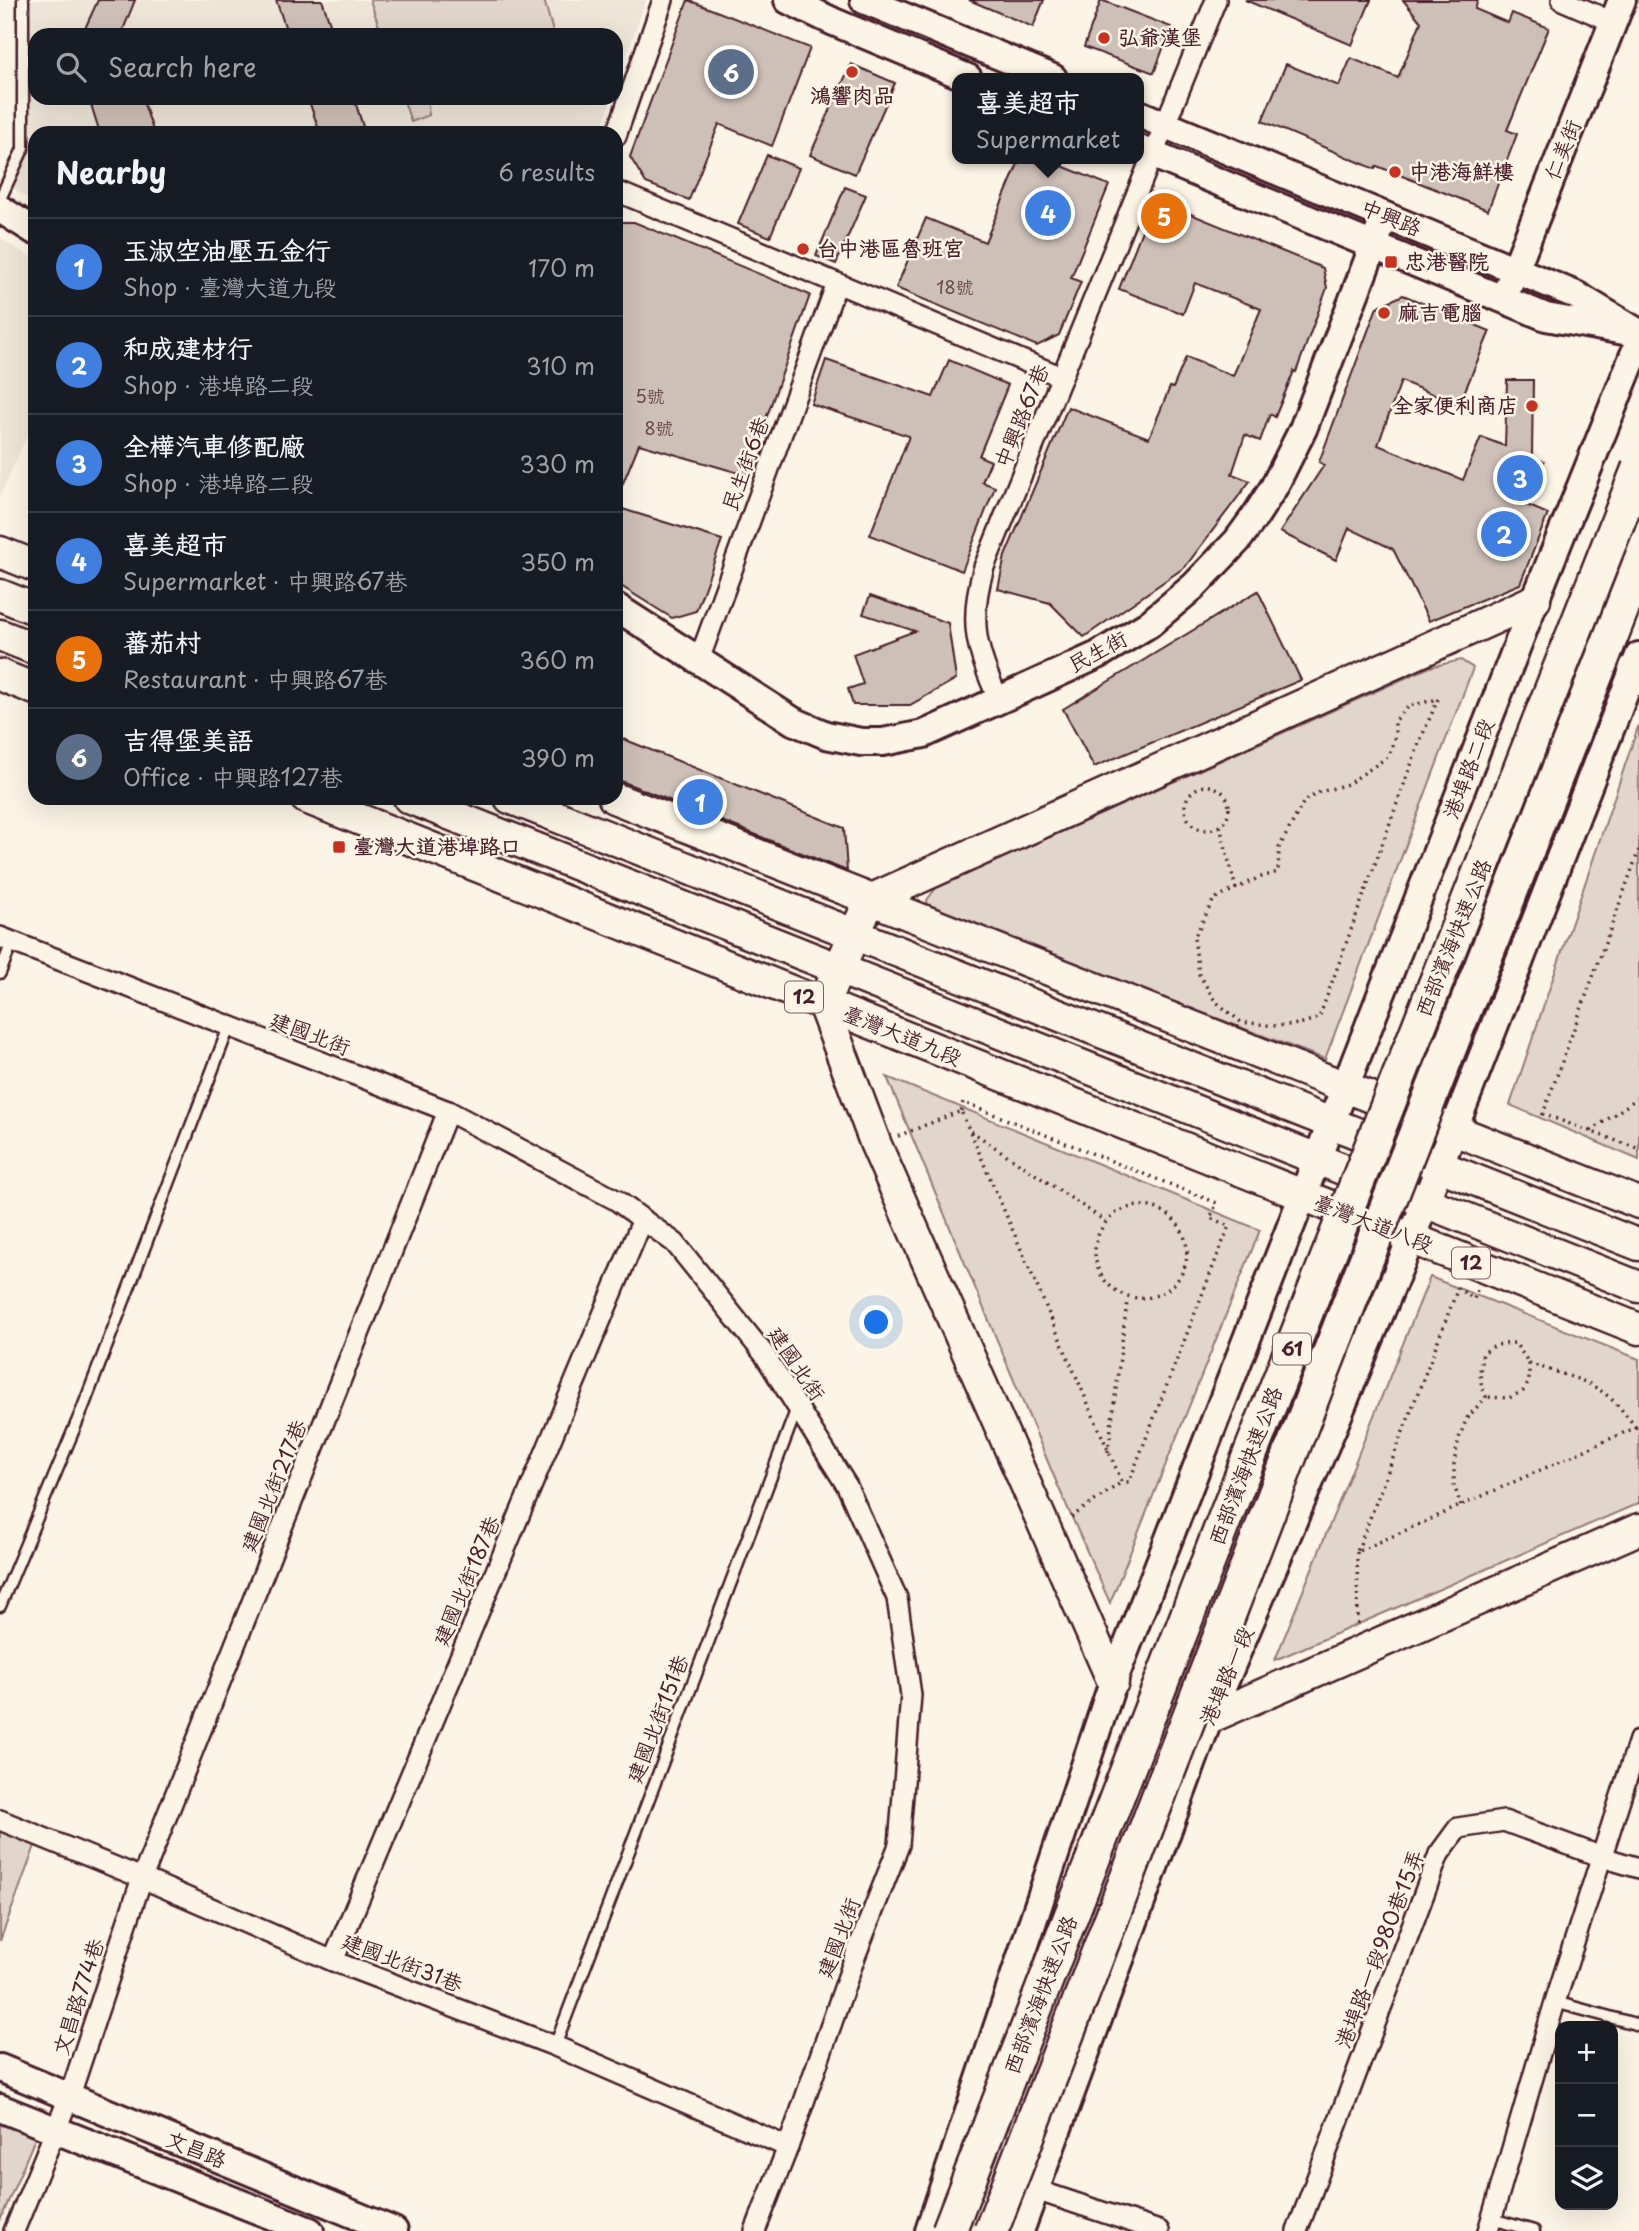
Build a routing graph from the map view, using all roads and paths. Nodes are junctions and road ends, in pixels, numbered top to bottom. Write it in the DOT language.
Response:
graph roads {
  1 [pos="23,0"];
  2 [pos="663,0"];
  3 [pos="864,0"];
  4 [pos="1216,0"];
  5 [pos="1562,0"];
  6 [pos="794,2"];
  7 [pos="1617,11"];
  8 [pos="957,73"];
  9 [pos="1041,73"];
  10 [pos="1144,116"];
  11 [pos="1166,125"];
  12 [pos="619,126"];
  13 [pos="1146,152"];
  14 [pos="1142,164"];
  15 [pos="623,194"];
  16 [pos="0,200"];
  17 [pos="0,209"];
  18 [pos="1385,216"];
  19 [pos="28,227"];
  20 [pos="1374,246"];
  21 [pos="1515,270"];
  22 [pos="837,283"];
  23 [pos="1503,299"];
  24 [pos="1639,333"];
  25 [pos="1639,342"];
  26 [pos="1062,377"];
  27 [pos="1639,468"];
  28 [pos="0,552"];
  29 [pos="28,563"];
  30 [pos="1639,565"];
  31 [pos="0,595"];
  32 [pos="1535,600"];
  33 [pos="28,606"];
  34 [pos="623,611"];
  35 [pos="0,635"];
  36 [pos="28,646"];
  37 [pos="699,660"];
  38 [pos="1637,668"];
  39 [pos="0,676"];
  40 [pos="28,687"];
  41 [pos="999,700"];
  42 [pos="623,802"];
  43 [pos="324,805"];
  44 [pos="426,805"];
  45 [pos="528,805"];
  46 [pos="1220,826"];
  47 [pos="1639,850"];
  48 [pos="1236,889"];
  49 [pos="870,900"];
  50 [pos="854,935"];
  51 [pos="6,939"];
  52 [pos="839,970"];
  53 [pos="0,973"];
  54 [pos="823,1004"];
  55 [pos="229,1027"];
  56 [pos="1345,1086"];
  57 [pos="1639,1097"];
  58 [pos="448,1111"];
  59 [pos="961,1111"];
  60 [pos="1331,1123"];
  61 [pos="1454,1129"];
  62 [pos="969,1130"];
  63 [pos="1591,1131"];
  64 [pos="876,1145"];
  65 [pos="1639,1150"];
  66 [pos="1316,1160"];
  67 [pos="1440,1166"];
  68 [pos="1302,1196"];
  69 [pos="1425,1202"];
  70 [pos="1639,1203"];
  71 [pos="643,1219"];
  72 [pos="1105,1222"];
  73 [pos="1411,1239"];
  74 [pos="1639,1245"];
  75 [pos="1480,1284"];
  76 [pos="1639,1287"];
  77 [pos="1127,1302"];
  78 [pos="1639,1329"];
  79 [pos="1529,1363"];
  80 [pos="1486,1397"];
  81 [pos="798,1406"];
  82 [pos="1637,1427"];
  83 [pos="1108,1452"];
  84 [pos="1122,1482"];
  85 [pos="1461,1506"];
  86 [pos="1639,1529"];
  87 [pos="1047,1534"];
  88 [pos="1357,1552"];
  89 [pos="0,1606"];
  90 [pos="1359,1653"];
  91 [pos="1113,1682"];
  92 [pos="1209,1718"];
  93 [pos="1639,1740"];
  94 [pos="0,1820"];
  95 [pos="1602,1857"];
  96 [pos="1639,1868"];
  97 [pos="142,1878"];
  98 [pos="333,1961"];
  99 [pos="1555,2002"];
  100 [pos="1639,2025"];
  101 [pos="555,2046"];
  102 [pos="0,2068"];
  103 [pos="70,2095"];
  104 [pos="0,2108"];
  105 [pos="55,2129"];
  106 [pos="788,2147"];
  107 [pos="1036,2190"];
  108 [pos="1490,2225"];
  109 [pos="14,2231"];
  110 [pos="310,2231"];
  111 [pos="394,2231"];
  112 [pos="755,2231"];
  113 [pos="929,2231"];
  114 [pos="949,2231"];
  115 [pos="991,2231"];
  116 [pos="1020,2231"];
  117 [pos="1159,2231"];
  118 [pos="1297,2231"];
  119 [pos="1534,2231"];
  1 -- 16 [label="lane"];
  2 -- 12 [label="street"];
  3 -- 9 [label="street"];
  4 -- 11 [label="street, 中興路67巷"];
  5 -- 7 [label="street"];
  6 -- 8 [label="street"];
  7 -- 21 [label="street, 仁美街"];
  10 -- 11 [label="street, 中興路"];
  11 -- 13 [label="street, 中興路67巷"];
  11 -- 18 [label="street, 中興路"];
  13 -- 20 [label="street, 中興路"];
  14 -- 26 [label="street, 中興路67巷"];
  15 -- 22 [label="street"];
  17 -- 19 [label="street"];
  18 -- 20 [label="street, 民生街"];
  18 -- 21 [label="street, 中興路"];
  20 -- 23 [label="street, 中興路"];
  20 -- 41 [label="street, 民生街"];
  21 -- 23 [label="street, 仁美街"];
  21 -- 24 [label="street, 中興路"];
  22 -- 26 [label="street"];
  22 -- 37 [label="street, 民生街6巷"];
  23 -- 24 [label="street, 中興路"];
  25 -- 32 [label="street, 港埠路二段"];
  26 -- 41 [label="street, 中興路67巷"];
  27 -- 114 [label="highway, 西部濱海快速公路 / 61, bridge"];
  28 -- 29 [label="main road"];
  30 -- 115 [label="highway, 西部濱海快速公路 / 61, bridge"];
  31 -- 33 [label="main road"];
  32 -- 49 [label="main road"];
  32 -- 56 [label="street, 港埠路二段"];
  34 -- 37 [label="street, 民生街"];
  35 -- 36 [label="main road"];
  37 -- 41 [label="street, 民生街"];
  38 -- 61 [label="street"];
  39 -- 40 [label="main road"];
  42 -- 49 [label="main road"];
  43 -- 54 [label="main road, 臺灣大道九段 / 12"];
  44 -- 52 [label="main road, 臺灣大道九段 / 12"];
  45 -- 50 [label="main road"];
  46 -- 46 [label="path"];
  46 -- 48 [label="path"];
  47 -- 63 [label="path"];
  48 -- 48 [label="path"];
  49 -- 50 [label="main road"];
  49 -- 56 [label="main road"];
  50 -- 52 [label="main road"];
  50 -- 60 [label="main road"];
  51 -- 53 [label="lane"];
  51 -- 55 [label="street, 建國北街"];
  52 -- 54 [label="main road"];
  52 -- 66 [label="main road, 臺灣大道九段 / 12"];
  54 -- 64 [label="main road"];
  54 -- 68 [label="main road, 臺灣大道九段 / 12"];
  55 -- 58 [label="street, 建國北街"];
  55 -- 89 [label="lane"];
  56 -- 60 [label="street, 港埠路二段"];
  56 -- 61 [label="main road"];
  57 -- 63 [label="path"];
  58 -- 71 [label="street, 建國北街"];
  58 -- 97 [label="street, 建國北街217巷"];
  59 -- 62 [label="path"];
  59 -- 64 [label="path"];
  59 -- 84 [label="path"];
  60 -- 66 [label="street, 港埠路二段"];
  60 -- 67 [label="main road"];
  61 -- 67 [label="street, 港埠路一段"];
  61 -- 70 [label="main road"];
  62 -- 72 [label="path"];
  62 -- 83 [label="path"];
  63 -- 65 [label="path"];
  64 -- 87 [label="main road"];
  66 -- 68 [label="street, 港埠路二段"];
  66 -- 69 [label="main road, 臺灣大道八段 / 12"];
  67 -- 69 [label="street, 港埠路一段"];
  67 -- 74 [label="main road"];
  68 -- 73 [label="main road, 臺灣大道八段 / 12"];
  68 -- 91 [label="street"];
  69 -- 73 [label="street, 港埠路一段"];
  69 -- 76 [label="main road, 臺灣大道八段 / 12"];
  71 -- 81 [label="street, 建國北街"];
  71 -- 98 [label="street, 建國北街187巷"];
  72 -- 72 [label="path"];
  73 -- 78 [label="main road, 臺灣大道八段 / 12"];
  73 -- 92 [label="street, 港埠路一段"];
  75 -- 88 [label="path"];
  77 -- 83 [label="path"];
  79 -- 80 [label="path"];
  79 -- 80 [label="path"];
  79 -- 82 [label="path"];
  80 -- 85 [label="path"];
  81 -- 101 [label="lane, 建國北街151巷"];
  81 -- 106 [label="street, 建國北街"];
  82 -- 85 [label="path"];
  83 -- 84 [label="path"];
  84 -- 87 [label="path"];
  85 -- 88 [label="path"];
  86 -- 90 [label="main road"];
  87 -- 91 [label="main road"];
  88 -- 90 [label="path"];
  90 -- 92 [label="main road"];
  91 -- 113 [label="street"];
  92 -- 107 [label="street, 港埠路一段"];
  93 -- 95 [label="street"];
  94 -- 97 [label="street, 建國北街31巷"];
  95 -- 96 [label="street, 港埠路一段980巷15弄"];
  95 -- 99 [label="street"];
  95 -- 118 [label="street, 港埠路一段980巷15弄"];
  97 -- 98 [label="street, 建國北街31巷"];
  97 -- 103 [label="street, 文昌路774巷"];
  98 -- 101 [label="street, 建國北街31巷"];
  99 -- 100 [label="lane"];
  99 -- 108 [label="street"];
  101 -- 106 [label="street, 建國北街31巷"];
  102 -- 103 [label="street, 文昌路"];
  103 -- 105 [label="street, 文昌路774巷"];
  103 -- 111 [label="street, 文昌路"];
  104 -- 105 [label="street, 文昌路"];
  105 -- 109 [label="street, 文昌路774巷"];
  105 -- 110 [label="street, 文昌路"];
  106 -- 112 [label="street, 建國北街"];
  107 -- 116 [label="street, 港埠路一段"];
  107 -- 117 [label="street"];
  108 -- 119 [label="lane"];
}
